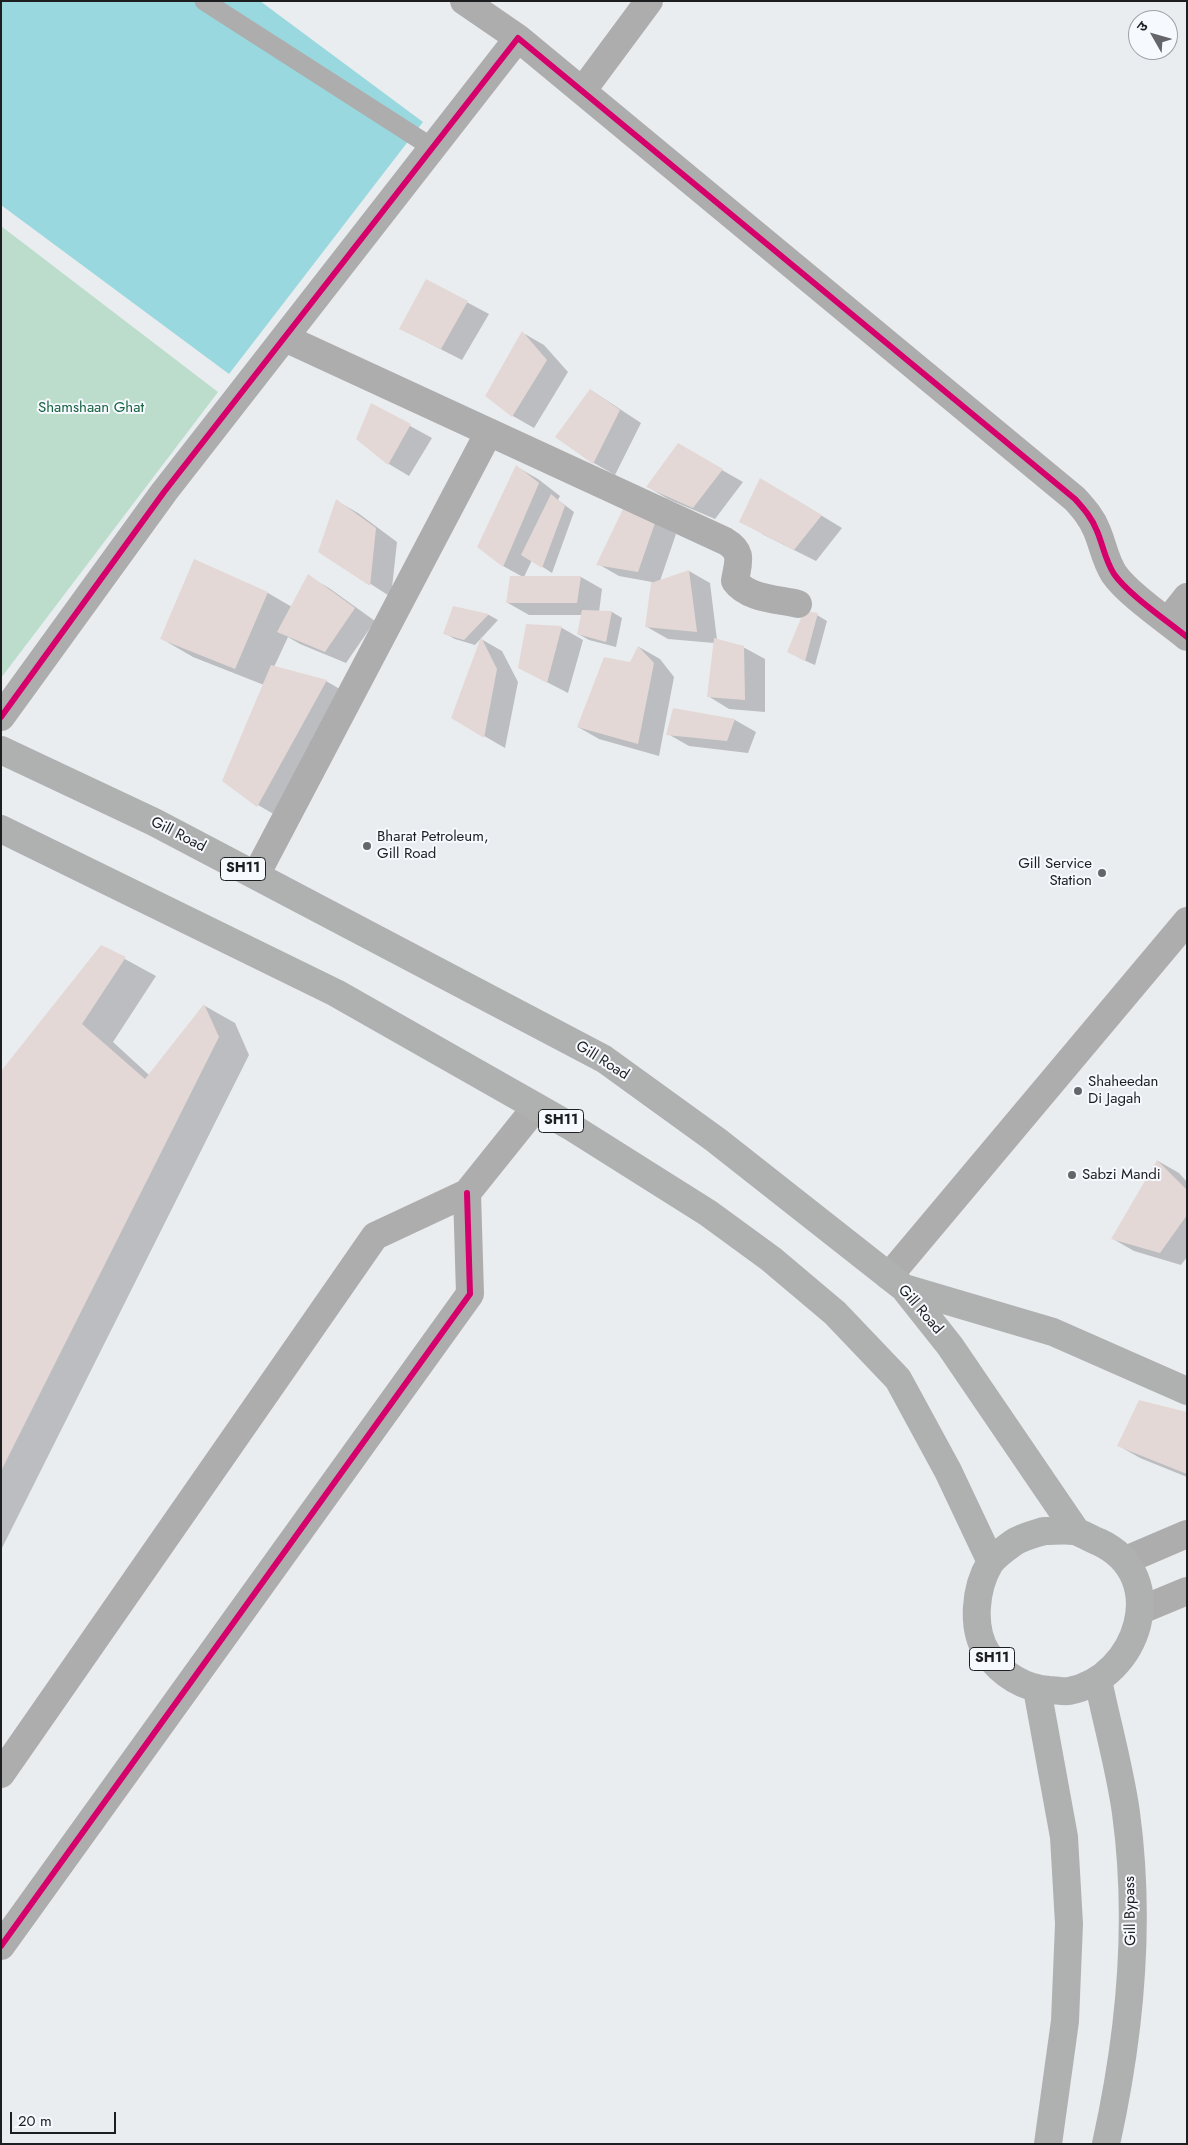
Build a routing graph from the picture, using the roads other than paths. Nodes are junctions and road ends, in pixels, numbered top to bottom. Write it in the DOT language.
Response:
graph roads {
  1 [pos="204,1"];
  2 [pos="464,1"];
  3 [pos="649,1"];
  4 [pos="518,38"];
  5 [pos="583,90"];
  6 [pos="433,148"];
  7 [pos="285,338"];
  8 [pos="489,432"];
  9 [pos="1187,597"];
  10 [pos="798,604"];
  11 [pos="1177,629"];
  12 [pos="1,717"];
  13 [pos="1,750"];
  14 [pos="1,829"];
  15 [pos="256,875"];
  16 [pos="1187,921"];
  17 [pos="536,1107"];
  18 [pos="467,1192"];
  19 [pos="896,1282"];
  20 [pos="1187,1391"];
  21 [pos="1076,1531"];
  22 [pos="1187,1534"];
  23 [pos="1126,1560"];
  24 [pos="991,1562"];
  25 [pos="1187,1591"];
  26 [pos="1141,1610"];
  27 [pos="1098,1680"];
  28 [pos="1037,1689"];
  29 [pos="1,1774"];
  30 [pos="1,1946"];
  31 [pos="1048,2144"];
  32 [pos="1106,2144"];
  1 -- 6 [label="lane"];
  2 -- 4 [label="street"];
  3 -- 5 [label="street"];
  4 -- 5 [label="street"];
  4 -- 6 [label="street"];
  5 -- 11 [label="street"];
  6 -- 7 [label="street"];
  7 -- 8 [label="street"];
  7 -- 12 [label="street"];
  8 -- 10 [label="street"];
  8 -- 15 [label="street"];
  9 -- 11 [label="street"];
  13 -- 15 [label="main road, Gill Road / SH11"];
  14 -- 17 [label="main road, SH11"];
  15 -- 19 [label="main road, Gill Road / SH11"];
  16 -- 19 [label="street"];
  17 -- 18 [label="street"];
  17 -- 24 [label="main road, SH11"];
  18 -- 29 [label="street"];
  18 -- 30 [label="street"];
  19 -- 20 [label="main road, SH11"];
  19 -- 21 [label="main road, Gill Road / SH11"];
  21 -- 23 [label="main road, SH11"];
  21 -- 24 [label="main road, SH11"];
  22 -- 23 [label="street"];
  23 -- 26 [label="main road, SH11"];
  24 -- 28 [label="main road, SH11"];
  25 -- 26 [label="street"];
  26 -- 27 [label="main road, SH11"];
  27 -- 28 [label="main road, SH11"];
  27 -- 32 [label="main road, Gill Bypass"];
  28 -- 31 [label="main road"];
}
